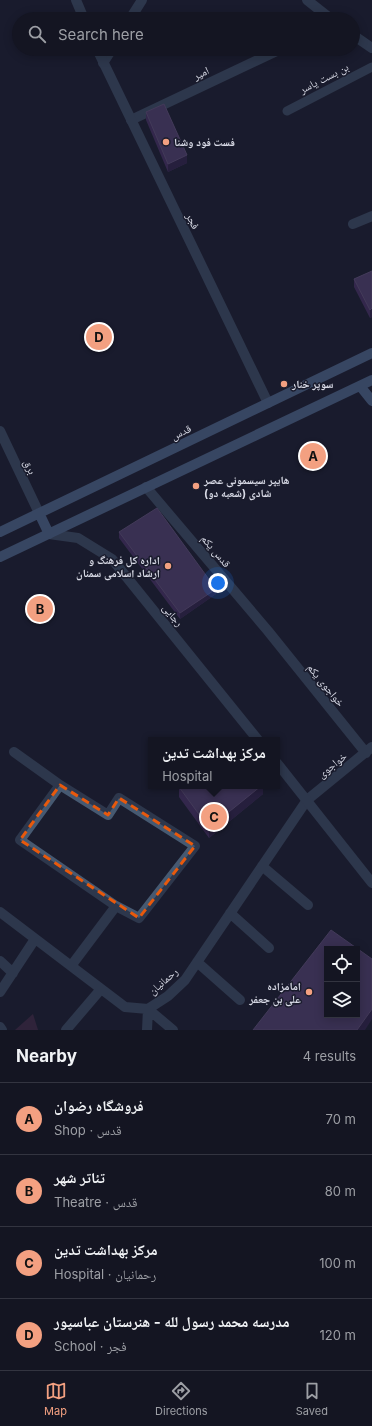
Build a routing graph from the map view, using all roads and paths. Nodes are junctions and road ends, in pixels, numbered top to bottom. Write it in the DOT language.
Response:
graph roads {
  1 [pos="76,0"];
  2 [pos="142,0"];
  3 [pos="306,0"];
  4 [pos="81,12"];
  5 [pos="134,12"];
  6 [pos="322,12"];
  7 [pos="360,39"];
  8 [pos="372,48"];
  9 [pos="100,56"];
  10 [pos="108,56"];
  11 [pos="267,56"];
  12 [pos="103,63"];
  13 [pos="372,67"];
  14 [pos="287,111"];
  15 [pos="131,120"];
  16 [pos="372,216"];
  17 [pos="353,224"];
  18 [pos="372,353"];
  19 [pos="372,380"];
  20 [pos="360,386"];
  21 [pos="372,401"];
  22 [pos="268,404"];
  23 [pos="0,432"];
  24 [pos="146,487"];
  25 [pos="39,513"];
  26 [pos="0,532"];
  27 [pos="49,534"];
  28 [pos="0,557"];
  29 [pos="268,631"];
  30 [pos="256,737"];
  31 [pos="369,750"];
  32 [pos="14,752"];
  33 [pos="280,767"];
  34 [pos="60,785"];
  35 [pos="307,800"];
  36 [pos="262,866"];
  37 [pos="372,883"];
  38 [pos="308,905"];
  39 [pos="116,906"];
  40 [pos="0,912"];
  41 [pos="230,913"];
  42 [pos="35,939"];
  43 [pos="269,948"];
  44 [pos="0,961"];
  45 [pos="197,962"];
  46 [pos="71,966"];
  47 [pos="13,973"];
  48 [pos="101,989"];
  49 [pos="0,992"];
  50 [pos="240,1000"];
  51 [pos="148,1009"];
  52 [pos="0,1027"];
  53 [pos="2,1030"];
  54 [pos="66,1030"];
  55 [pos="147,1030"];
  56 [pos="173,1030"];
  1 -- 4 [label="street"];
  2 -- 5 [label="street"];
  3 -- 6 [label="street"];
  7 -- 8 [label="street"];
  9 -- 12 [label="street, فجر"];
  10 -- 12 [label="street"];
  11 -- 15 [label="street, امیر"];
  12 -- 15 [label="street, فجر"];
  13 -- 14 [label="lane, بن بست یاسر"];
  15 -- 22 [label="street, فجر"];
  16 -- 17 [label="street"];
  18 -- 22 [label="main road, قدس"];
  19 -- 20 [label="main road"];
  20 -- 21 [label="main road"];
  20 -- 24 [label="main road"];
  22 -- 25 [label="main road, قدس"];
  23 -- 25 [label="street, برق"];
  24 -- 27 [label="main road"];
  24 -- 29 [label="street, قدس یکم"];
  25 -- 26 [label="main road, قدس"];
  25 -- 27 [label="main road"];
  27 -- 28 [label="main road"];
  27 -- 30 [label="street, رجایی"];
  29 -- 31 [label="street, خواجوی یکم"];
  31 -- 35 [label="street, خواجوی"];
  32 -- 34 [label="street"];
  33 -- 35 [label="street"];
  34 -- 39 [label="street"];
  34 -- 39 [label="street"];
  35 -- 36 [label="street, رحمانیان"];
  35 -- 37 [label="street"];
  36 -- 38 [label="street"];
  36 -- 41 [label="street, رحمانیان"];
  39 -- 46 [label="street"];
  40 -- 42 [label="street, رحمانیان"];
  41 -- 43 [label="street"];
  41 -- 45 [label="street, رحمانیان"];
  42 -- 46 [label="street, رحمانیان"];
  42 -- 47 [label="street"];
  44 -- 47 [label="street"];
  45 -- 50 [label="street"];
  45 -- 51 [label="street, رحمانیان"];
  46 -- 48 [label="street, رحمانیان"];
  47 -- 49 [label="street"];
  48 -- 51 [label="street, رحمانیان"];
  48 -- 54 [label="street"];
  51 -- 55 [label="street"];
  51 -- 56 [label="street"];
  52 -- 53 [label="street"];
}
